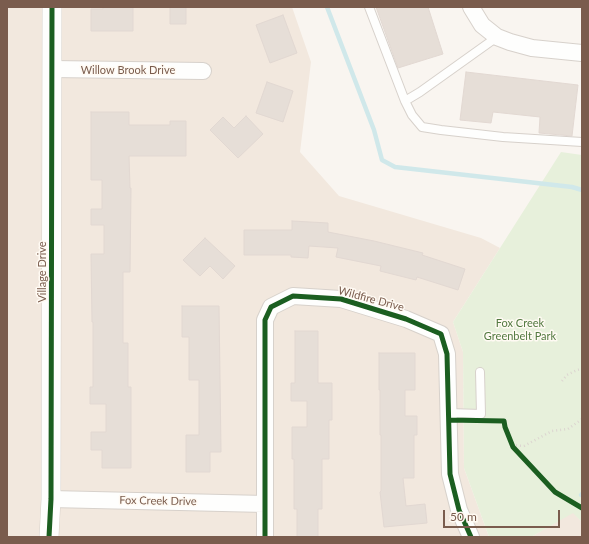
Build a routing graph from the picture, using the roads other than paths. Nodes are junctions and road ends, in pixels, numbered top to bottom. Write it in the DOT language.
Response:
graph roads {
  1 [pos="52,7"];
  2 [pos="370,7"];
  3 [pos="471,7"];
  4 [pos="497,37"];
  5 [pos="582,53"];
  6 [pos="52,69"];
  7 [pos="203,71"];
  8 [pos="406,101"];
  9 [pos="582,142"];
  10 [pos="480,372"];
  11 [pos="449,413"];
  12 [pos="51,499"];
  13 [pos="265,504"];
  14 [pos="49,537"];
  15 [pos="265,537"];
  16 [pos="471,537"];
  1 -- 6 [label="street, Village Drive"];
  2 -- 8 [label="lane"];
  3 -- 4 [label="street"];
  4 -- 5 [label="street"];
  4 -- 8 [label="lane"];
  6 -- 7 [label="street, Willow Brook Drive"];
  6 -- 12 [label="street, Village Drive"];
  8 -- 9 [label="lane"];
  10 -- 11 [label="lane"];
  11 -- 13 [label="street, Wildfire Drive"];
  11 -- 16 [label="street, Wildfire Drive"];
  12 -- 13 [label="street, Fox Creek Drive"];
  12 -- 14 [label="street, Village Drive"];
  13 -- 15 [label="street, Wildfire Drive"];
}
